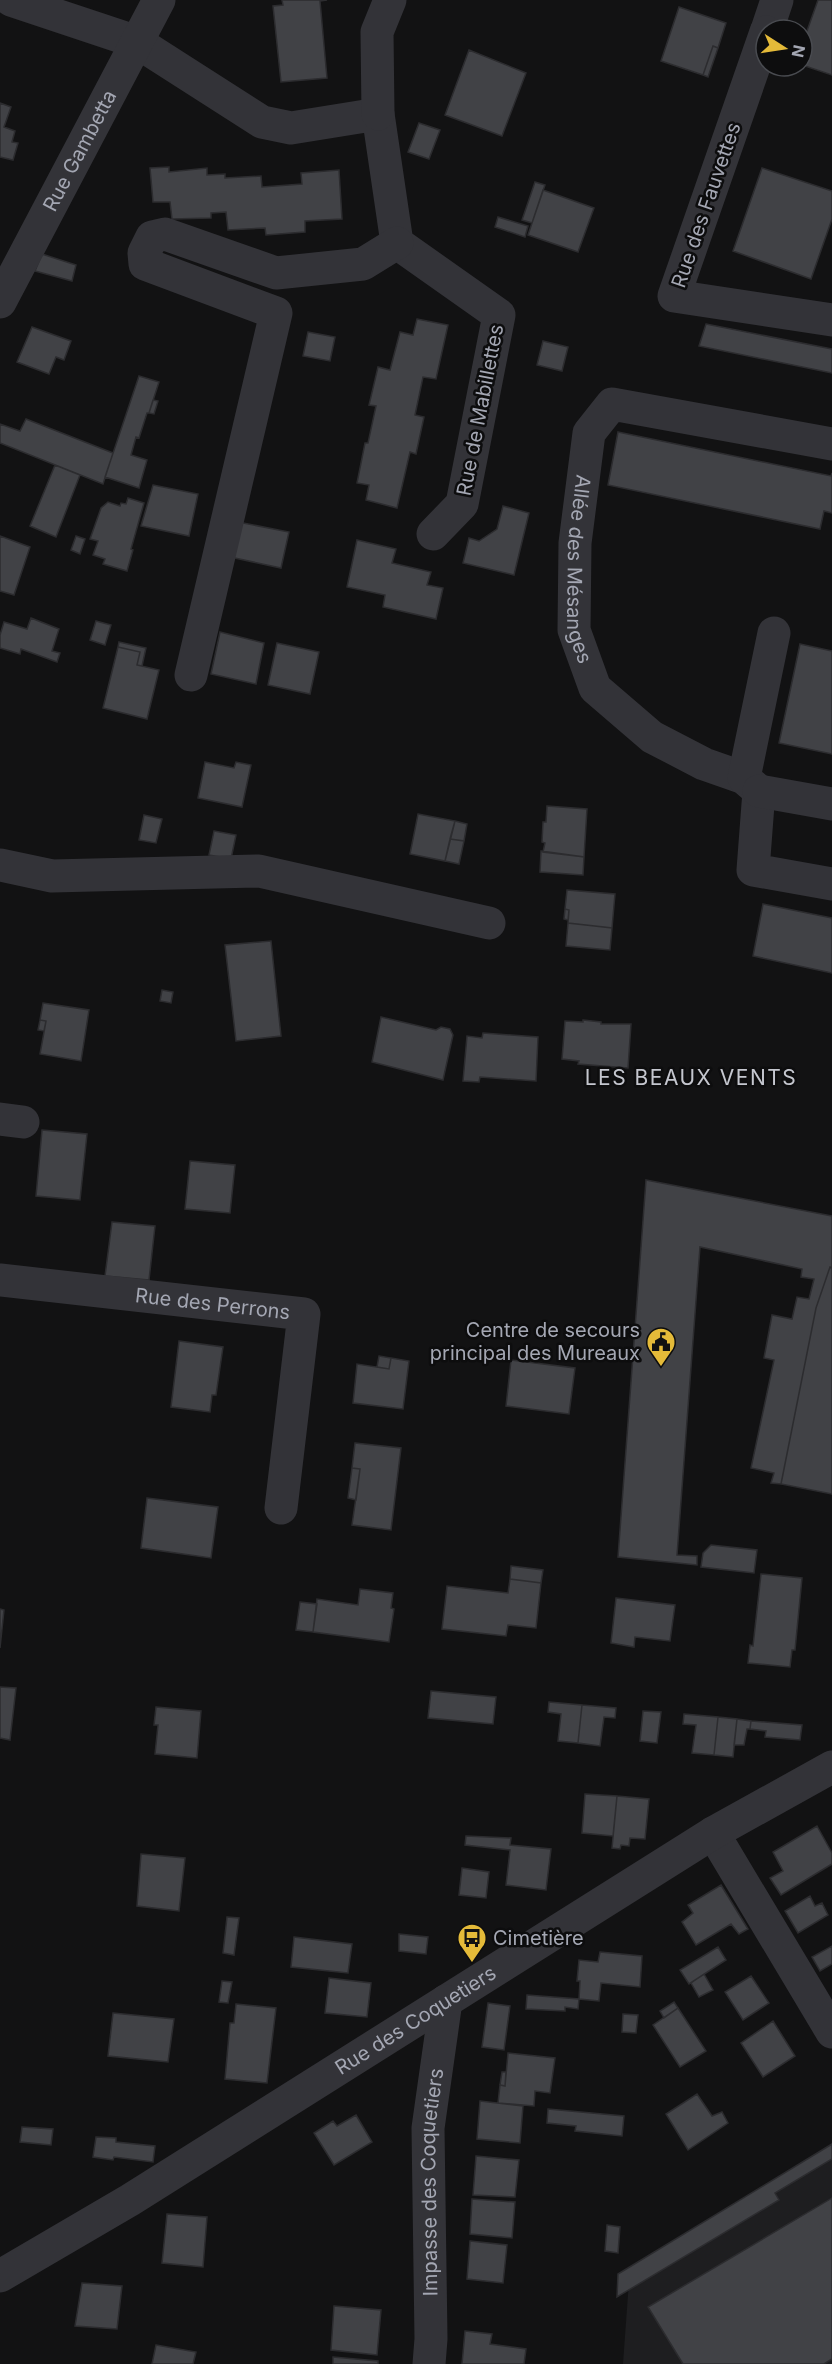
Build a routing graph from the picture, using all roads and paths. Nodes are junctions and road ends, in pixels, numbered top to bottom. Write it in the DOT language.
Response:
graph roads {
  1 [pos="10,0"];
  2 [pos="159,0"];
  3 [pos="390,0"];
  4 [pos="777,0"];
  5 [pos="771,18"];
  6 [pos="137,42"];
  7 [pos="754,66"];
  8 [pos="378,114"];
  9 [pos="397,243"];
  10 [pos="0,302"];
  11 [pos="832,320"];
  12 [pos="832,444"];
  13 [pos="433,534"];
  14 [pos="774,633"];
  15 [pos="191,675"];
  16 [pos="752,785"];
  17 [pos="832,804"];
  18 [pos="0,865"];
  19 [pos="832,884"];
  20 [pos="489,922"];
  21 [pos="0,1280"];
  22 [pos="281,1508"];
  23 [pos="832,1767"];
  24 [pos="713,1833"];
  25 [pos="446,2001"];
  26 [pos="832,2032"];
  27 [pos="0,2276"];
  28 [pos="429,2364"];
  1 -- 6 [label="street"];
  2 -- 6 [label="street, Rue Gambetta"];
  3 -- 8 [label="street"];
  4 -- 5 [label="street, Rue des Fauvettes"];
  6 -- 8 [label="street"];
  6 -- 10 [label="street, Rue Gambetta"];
  7 -- 11 [label="street, Rue des Fauvettes"];
  8 -- 9 [label="street"];
  9 -- 13 [label="street, Rue de Mabillettes"];
  9 -- 15 [label="street"];
  12 -- 16 [label="street, Allée des Mésanges"];
  14 -- 16 [label="street"];
  16 -- 17 [label="street"];
  16 -- 19 [label="street"];
  18 -- 20 [label="street"];
  21 -- 22 [label="street, Rue des Perrons"];
  23 -- 24 [label="street, Rue des Coquetiers"];
  24 -- 25 [label="street, Rue des Coquetiers"];
  24 -- 26 [label="street"];
  25 -- 27 [label="street, Rue des Coquetiers"];
  25 -- 28 [label="street, Impasse des Coquetiers"];
}
